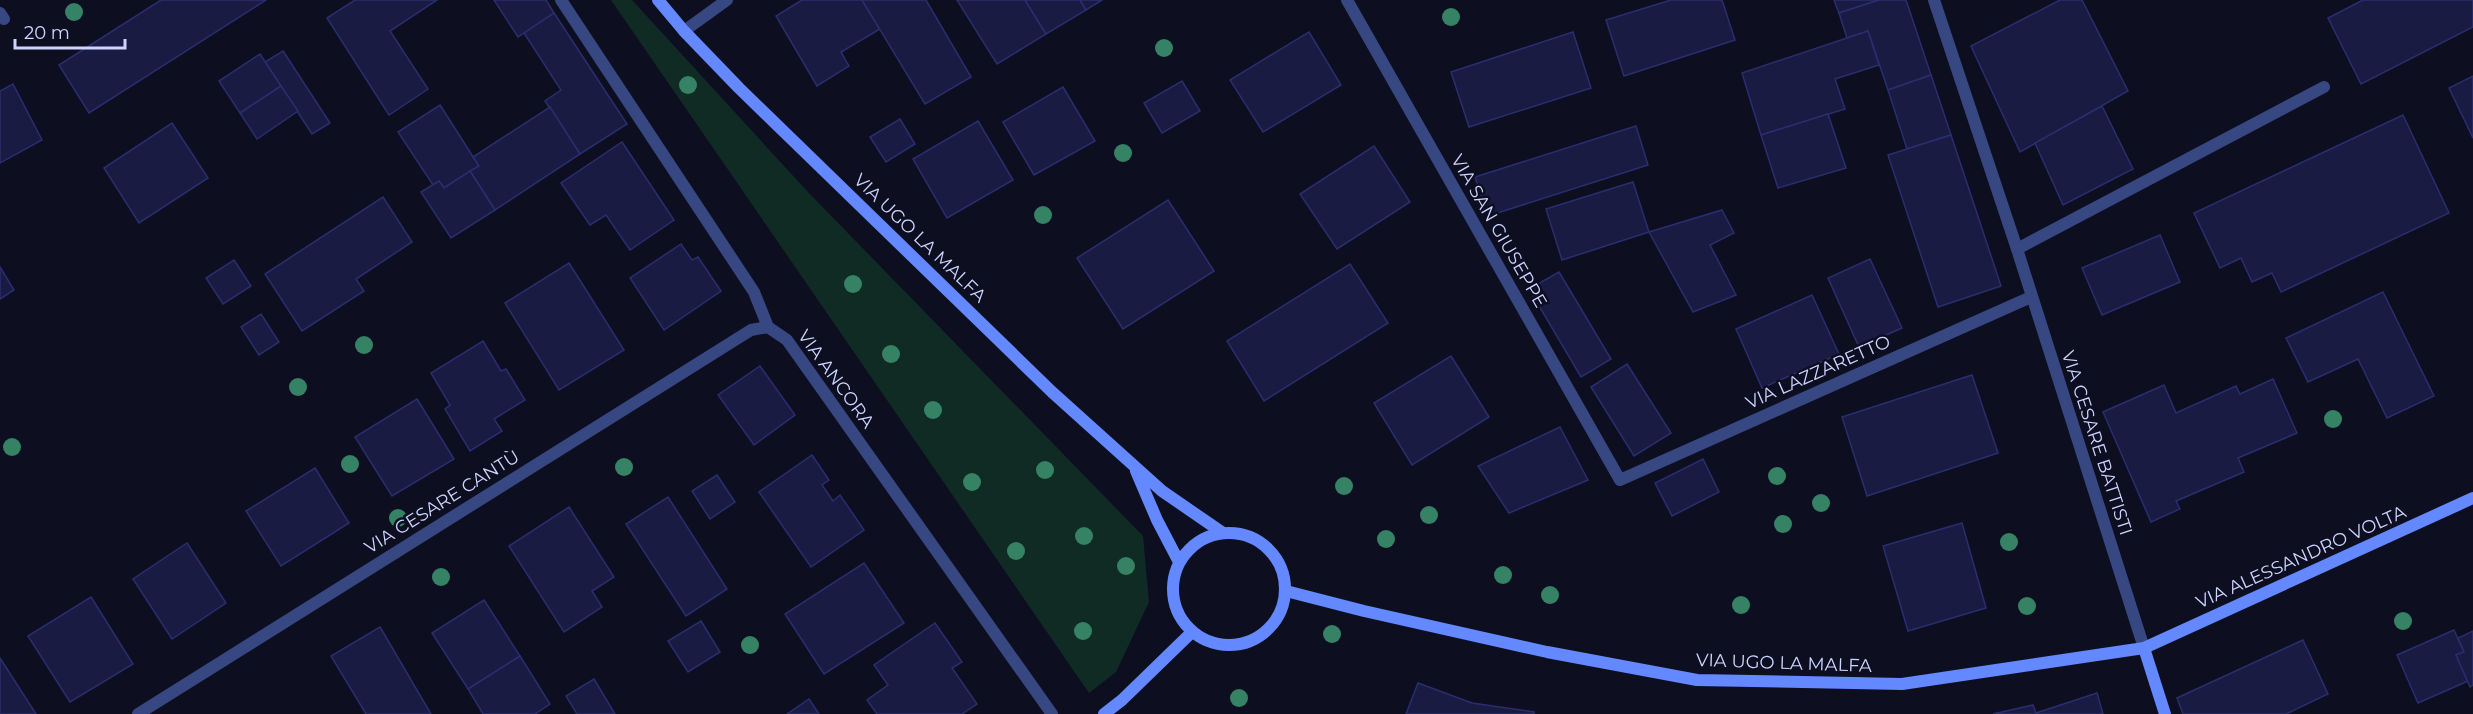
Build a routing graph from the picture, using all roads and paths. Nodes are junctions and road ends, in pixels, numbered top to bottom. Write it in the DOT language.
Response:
graph roads {
  1 [pos="561,0"];
  2 [pos="658,0"];
  3 [pos="727,0"];
  4 [pos="1347,0"];
  5 [pos="1934,0"];
  6 [pos="684,31"];
  7 [pos="2324,87"];
  8 [pos="2017,249"];
  9 [pos="2031,297"];
  10 [pos="768,327"];
  11 [pos="1134,467"];
  12 [pos="1620,480"];
  13 [pos="2473,498"];
  14 [pos="1223,533"];
  15 [pos="1179,562"];
  16 [pos="1286,591"];
  17 [pos="1192,632"];
  18 [pos="2144,648"];
  19 [pos="138,714"];
  20 [pos="1052,714"];
  21 [pos="1104,714"];
  22 [pos="2165,714"];
  1 -- 10 [label="street"];
  2 -- 6 [label="street, VIA UGO LA MALFA"];
  3 -- 6 [label="street"];
  4 -- 12 [label="street, VIA SAN GIUSEPPE"];
  5 -- 8 [label="street, VIA CESARE BATTISTI"];
  6 -- 11 [label="street, VIA UGO LA MALFA"];
  7 -- 8 [label="street"];
  8 -- 9 [label="street, VIA CESARE BATTISTI"];
  9 -- 12 [label="street, VIA LAZZARETTO"];
  9 -- 18 [label="street, VIA CESARE BATTISTI"];
  10 -- 19 [label="street, VIA CESARE CANTÙ"];
  10 -- 20 [label="street, VIA ANCORA"];
  11 -- 14 [label="street, VIA UGO LA MALFA"];
  11 -- 15 [label="street, VIA UGO LA MALFA"];
  13 -- 18 [label="street, VIA ALESSANDRO VOLTA"];
  14 -- 15 [label="street"];
  14 -- 16 [label="street, VIA UGO LA MALFA"];
  15 -- 17 [label="street"];
  16 -- 17 [label="street"];
  16 -- 18 [label="street, VIA UGO LA MALFA"];
  17 -- 21 [label="street"];
  18 -- 22 [label="street"];
}
